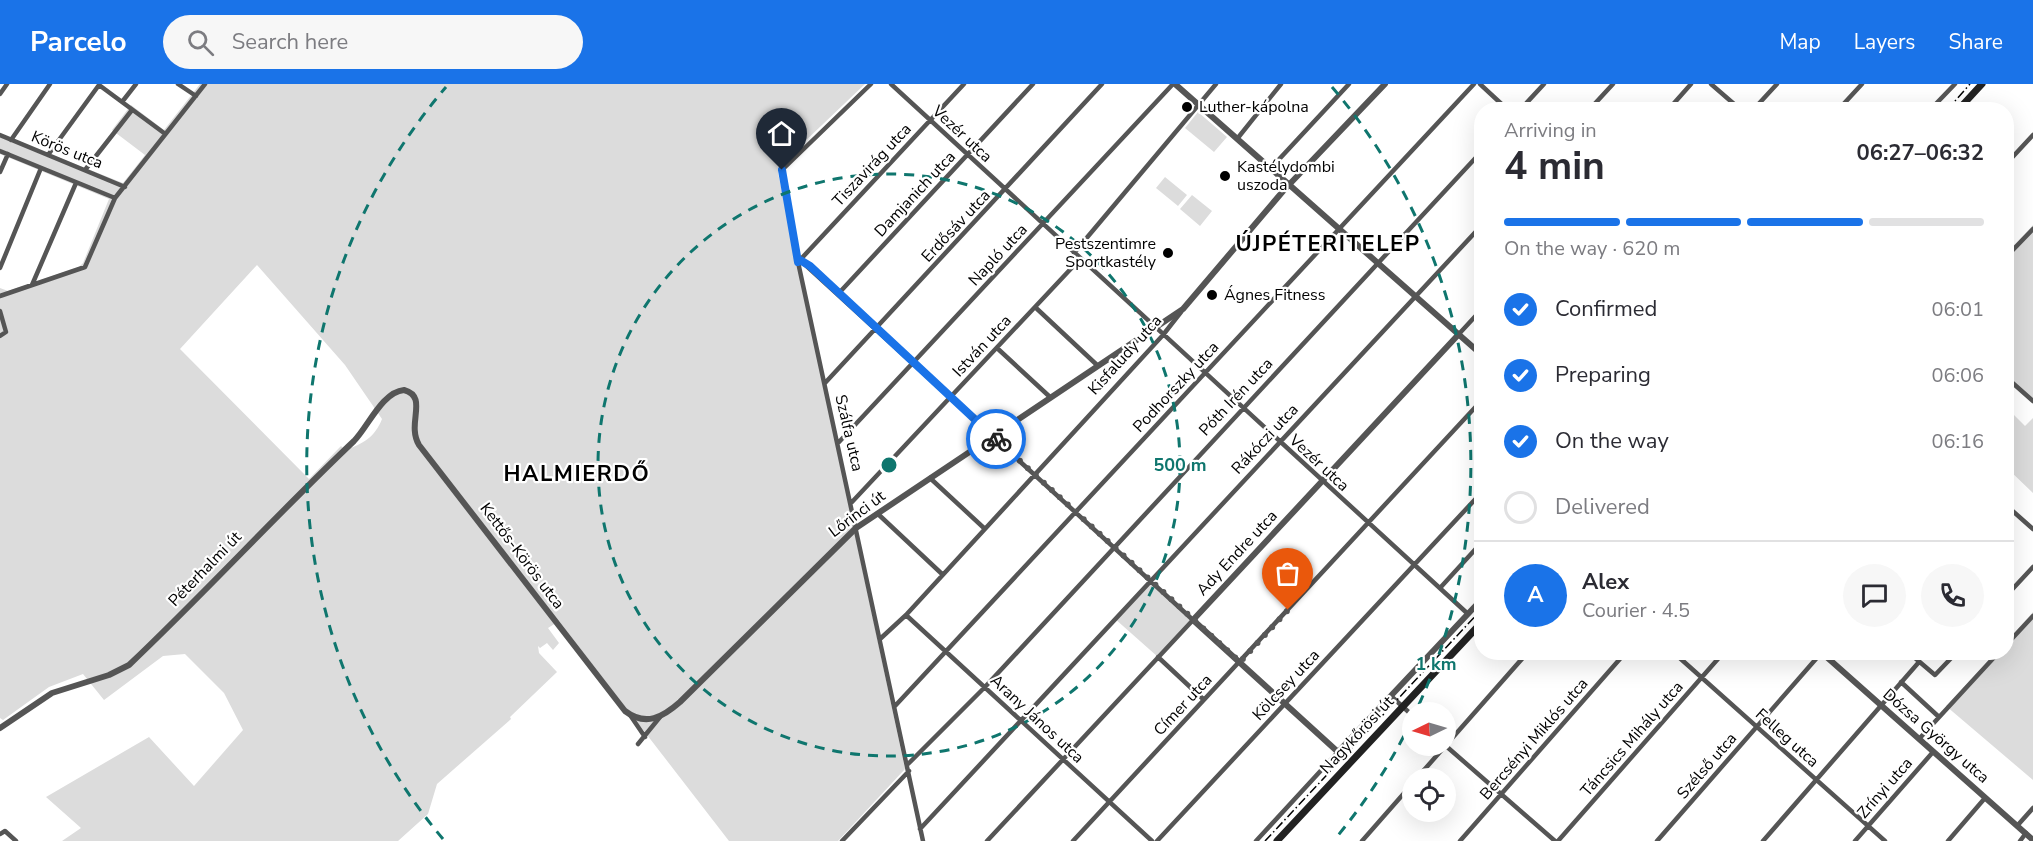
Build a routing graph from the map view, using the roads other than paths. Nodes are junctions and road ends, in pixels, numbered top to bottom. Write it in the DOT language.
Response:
graph roads {
  1 [pos="7,84"];
  2 [pos="50,84"];
  3 [pos="136,84"];
  4 [pos="178,84"];
  5 [pos="206,84"];
  6 [pos="871,84"];
  7 [pos="891,84"];
  8 [pos="964,84"];
  9 [pos="1033,84"];
  10 [pos="1102,84"];
  11 [pos="1174,84"];
  12 [pos="1216,84"];
  13 [pos="1281,84"];
  14 [pos="1349,84"];
  15 [pos="1385,84"];
  16 [pos="1474,84"];
  17 [pos="1480,84"];
  18 [pos="1544,84"];
  19 [pos="1613,84"];
  20 [pos="1691,84"];
  21 [pos="1711,84"];
  22 [pos="1777,84"];
  23 [pos="1862,84"];
  24 [pos="1955,84"];
  25 [pos="1982,84"];
  26 [pos="98,85"];
  27 [pos="0,94"];
  28 [pos="196,96"];
  29 [pos="122,102"];
  30 [pos="1499,102"];
  31 [pos="1527,102"];
  32 [pos="1596,102"];
  33 [pos="1675,102"];
  34 [pos="1732,102"];
  35 [pos="1760,102"];
  36 [pos="1845,102"];
  37 [pos="1938,102"];
  38 [pos="1965,102"];
  39 [pos="1198,105"];
  40 [pos="132,110"];
  41 [pos="930,121"];
  42 [pos="164,133"];
  43 [pos="0,135"];
  44 [pos="2033,135"];
  45 [pos="1237,139"];
  46 [pos="10,140"];
  47 [pos="0,150"];
  48 [pos="8,154"];
  49 [pos="48,155"];
  50 [pos="967,155"];
  51 [pos="2014,155"];
  52 [pos="1474,160"];
  53 [pos="41,168"];
  54 [pos="1271,168"];
  55 [pos="85,170"];
  56 [pos="0,172"];
  57 [pos="76,183"];
  58 [pos="1290,185"];
  59 [pos="125,187"];
  60 [pos="1005,190"];
  61 [pos="115,198"];
  62 [pos="1042,225"];
  63 [pos="1339,228"];
  64 [pos="2033,229"];
  65 [pos="1474,234"];
  66 [pos="2014,247"];
  67 [pos="1074,254"];
  68 [pos="1080,258"];
  69 [pos="799,261"];
  70 [pos="1377,263"];
  71 [pos="0,268"];
  72 [pos="32,286"];
  73 [pos="839,293"];
  74 [pos="0,296"];
  75 [pos="1416,296"];
  76 [pos="1035,307"];
  77 [pos="1183,309"];
  78 [pos="0,311"];
  79 [pos="1474,318"];
  80 [pos="1154,327"];
  81 [pos="876,329"];
  82 [pos="1163,335"];
  83 [pos="1458,335"];
  84 [pos="0,336"];
  85 [pos="997,348"];
  86 [pos="1474,348"];
  87 [pos="913,363"];
  88 [pos="1097,365"];
  89 [pos="1205,374"];
  90 [pos="825,383"];
  91 [pos="2014,384"];
  92 [pos="400,390"];
  93 [pos="1050,397"];
  94 [pos="951,398"];
  95 [pos="2033,401"];
  96 [pos="1242,408"];
  97 [pos="1474,409"];
  98 [pos="993,436"];
  99 [pos="839,442"];
  100 [pos="1279,442"];
  101 [pos="1034,476"];
  102 [pos="930,478"];
  103 [pos="1321,481"];
  104 [pos="1474,501"];
  105 [pos="852,502"];
  106 [pos="2014,512"];
  107 [pos="1075,513"];
  108 [pos="878,514"];
  109 [pos="1368,524"];
  110 [pos="856,528"];
  111 [pos="985,529"];
  112 [pos="2033,530"];
  113 [pos="1113,547"];
  114 [pos="1474,551"];
  115 [pos="1414,565"];
  116 [pos="2033,567"];
  117 [pos="942,574"];
  118 [pos="1150,581"];
  119 [pos="2014,585"];
  120 [pos="1440,588"];
  121 [pos="1474,608"];
  122 [pos="1468,614"];
  123 [pos="906,615"];
  124 [pos="2033,616"];
  125 [pos="1193,620"];
  126 [pos="1474,630"];
  127 [pos="2014,636"];
  128 [pos="880,639"];
  129 [pos="946,652"];
  130 [pos="1158,657"];
  131 [pos="1521,660"];
  132 [pos="1619,660"];
  133 [pos="1682,660"];
  134 [pos="1717,660"];
  135 [pos="1815,660"];
  136 [pos="1829,660"];
  137 [pos="1949,660"];
  138 [pos="1992,660"];
  139 [pos="1240,662"];
  140 [pos="1919,662"];
  141 [pos="1701,677"];
  142 [pos="1901,682"];
  143 [pos="985,687"];
  144 [pos="1391,696"];
  145 [pos="1203,699"];
  146 [pos="1406,702"];
  147 [pos="1285,704"];
  148 [pos="1880,705"];
  149 [pos="895,706"];
  150 [pos="1402,706"];
  151 [pos="630,715"];
  152 [pos="660,717"];
  153 [pos="1939,717"];
  154 [pos="1020,721"];
  155 [pos="1757,727"];
  156 [pos="0,728"];
  157 [pos="1456,735"];
  158 [pos="645,736"];
  159 [pos="1919,739"];
  160 [pos="638,744"];
  161 [pos="1338,752"];
  162 [pos="1933,752"];
  163 [pos="1456,754"];
  164 [pos="1437,756"];
  165 [pos="1063,759"];
  166 [pos="908,764"];
  167 [pos="1426,768"];
  168 [pos="909,771"];
  169 [pos="1816,781"];
  170 [pos="1502,793"];
  171 [pos="1402,796"];
  172 [pos="1985,798"];
  173 [pos="1109,802"];
  174 [pos="2033,808"];
  175 [pos="1868,826"];
  176 [pos="2017,826"];
  177 [pos="920,829"];
  178 [pos="2,832"];
  179 [pos="2026,834"];
  180 [pos="922,840"];
  181 [pos="2033,840"];
  182 [pos="16,841"];
  183 [pos="842,841"];
  184 [pos="917,841"];
  185 [pos="987,841"];
  186 [pos="1073,841"];
  187 [pos="1154,841"];
  188 [pos="1256,841"];
  189 [pos="1277,841"];
  190 [pos="1362,841"];
  191 [pos="1460,841"];
  192 [pos="1557,841"];
  193 [pos="1657,841"];
  194 [pos="1763,841"];
  195 [pos="1855,841"];
  196 [pos="1885,841"];
  197 [pos="1948,841"];
  198 [pos="2020,841"];
  1 -- 27 [label="street"];
  2 -- 46 [label="street"];
  3 -- 29 [label="street"];
  4 -- 28 [label="street"];
  5 -- 28 [label="street"];
  6 -- 69 [label="street, Szálfa utca"];
  7 -- 41 [label="street, Vezér utca"];
  8 -- 41 [label="street, Tiszavirág utca"];
  9 -- 50 [label="street, Damjanich utca"];
  10 -- 60 [label="street, Erdősáv utca"];
  11 -- 39 [label="street"];
  11 -- 62 [label="street, Napló utca"];
  12 -- 39 [label="street"];
  13 -- 45 [label="street"];
  14 -- 54 [label="street"];
  15 -- 58 [label="street, Kisfaludy utca"];
  16 -- 63 [label="street, Podhorszky utca"];
  17 -- 30 [label="street"];
  18 -- 31 [label="street"];
  19 -- 32 [label="street"];
  20 -- 33 [label="street"];
  21 -- 34 [label="street"];
  22 -- 35 [label="street"];
  23 -- 36 [label="street"];
  24 -- 37 [label="street"];
  25 -- 38 [label="main road"];
  26 -- 29 [label="street"];
  26 -- 49 [label="street"];
  28 -- 42 [label="street"];
  29 -- 40 [label="street"];
  39 -- 45 [label="street"];
  39 -- 67 [label="street"];
  40 -- 42 [label="street"];
  40 -- 55 [label="street"];
  41 -- 50 [label="street, Vezér utca"];
  41 -- 69 [label="street, Tiszavirág utca"];
  42 -- 59 [label="street"];
  43 -- 46 [label="street, Körös utca"];
  44 -- 51 [label="street"];
  45 -- 54 [label="street"];
  46 -- 49 [label="street, Körös utca"];
  47 -- 48 [label="street"];
  48 -- 53 [label="street"];
  48 -- 56 [label="street"];
  49 -- 55 [label="street, Körös utca"];
  50 -- 60 [label="street, Vezér utca"];
  50 -- 73 [label="street, Damjanich utca"];
  52 -- 70 [label="street, Póth Irén utca"];
  53 -- 57 [label="street"];
  53 -- 71 [label="street"];
  54 -- 58 [label="street"];
  55 -- 59 [label="street, Körös utca"];
  57 -- 61 [label="street"];
  57 -- 72 [label="street"];
  58 -- 63 [label="street"];
  58 -- 77 [label="street, Kisfaludy utca"];
  59 -- 61 [label="street"];
  60 -- 62 [label="street, Vezér utca"];
  60 -- 81 [label="street, Erdősáv utca"];
  61 -- 72 [label="street"];
  62 -- 67 [label="street, Vezér utca"];
  62 -- 87 [label="street, Napló utca"];
  63 -- 70 [label="street"];
  63 -- 89 [label="street, Podhorszky utca"];
  64 -- 66 [label="street"];
  65 -- 75 [label="street, Rákóczi utca"];
  67 -- 68 [label="street, Vezér utca"];
  68 -- 76 [label="street, István utca"];
  68 -- 80 [label="street, Vezér utca"];
  69 -- 73 [label="street"];
  69 -- 90 [label="street, Szálfa utca"];
  70 -- 75 [label="street"];
  70 -- 96 [label="street, Póth Irén utca"];
  72 -- 74 [label="street"];
  73 -- 81 [label="street"];
  75 -- 83 [label="street"];
  75 -- 100 [label="street, Rákóczi utca"];
  76 -- 85 [label="street, István utca"];
  76 -- 88 [label="street"];
  77 -- 80 [label="street, Lőrinci út"];
  77 -- 82 [label="street, Kisfaludy utca"];
  78 -- 84 [label="street"];
  79 -- 83 [label="street, Ady Endre utca"];
  80 -- 82 [label="street, Vezér utca"];
  80 -- 88 [label="street, Lőrinci út"];
  81 -- 87 [label="street"];
  81 -- 90 [label="street, Erdősáv utca"];
  82 -- 89 [label="street, Vezér utca"];
  82 -- 101 [label="street, Kisfaludy utca"];
  83 -- 86 [label="street"];
  83 -- 103 [label="street, Ady Endre utca"];
  85 -- 93 [label="street"];
  85 -- 94 [label="street, István utca"];
  87 -- 94 [label="street"];
  87 -- 99 [label="street, Napló utca"];
  88 -- 93 [label="street, Lőrinci út"];
  89 -- 96 [label="street, Vezér utca"];
  89 -- 107 [label="street, Podhorszky utca"];
  90 -- 99 [label="street, Szálfa utca"];
  91 -- 95 [label="street"];
  92 -- 151 [label="street, Kettős-Körös utca"];
  92 -- 156 [label="street, Péterhalmi út"];
  93 -- 98 [label="street, Lőrinci út"];
  94 -- 98 [label="street"];
  94 -- 105 [label="street, István utca"];
  96 -- 100 [label="street, Vezér utca"];
  96 -- 113 [label="street, Póth Irén utca"];
  97 -- 109 [label="street, Címer utca"];
  98 -- 101 [label="street"];
  98 -- 102 [label="street, Lőrinci út"];
  99 -- 105 [label="street, Szálfa utca"];
  100 -- 103 [label="street, Vezér utca"];
  100 -- 118 [label="street, Rákóczi utca"];
  101 -- 107 [label="street"];
  101 -- 111 [label="street, Kisfaludy utca"];
  102 -- 108 [label="street, Lőrinci út"];
  102 -- 111 [label="street"];
  103 -- 109 [label="street, Vezér utca"];
  103 -- 125 [label="street, Ady Endre utca"];
  104 -- 115 [label="street, Kölcsey utca"];
  105 -- 110 [label="street, Szálfa utca"];
  106 -- 112 [label="street"];
  107 -- 113 [label="street"];
  107 -- 129 [label="street, Podhorszky utca"];
  108 -- 110 [label="street, Lőrinci út"];
  108 -- 117 [label="street"];
  109 -- 115 [label="street, Vezér utca"];
  109 -- 139 [label="street, Címer utca"];
  110 -- 128 [label="street, Szálfa utca"];
  110 -- 152 [label="street, Lőrinci út"];
  111 -- 117 [label="street, Kisfaludy utca"];
  113 -- 118 [label="street"];
  113 -- 143 [label="street, Póth Irén utca"];
  114 -- 120 [label="street"];
  115 -- 120 [label="street, Vezér utca"];
  115 -- 147 [label="street, Kölcsey utca"];
  116 -- 119 [label="street"];
  117 -- 123 [label="street, Kisfaludy utca"];
  118 -- 125 [label="street"];
  118 -- 154 [label="street, Rákóczi utca"];
  120 -- 122 [label="street, Vezér utca"];
  121 -- 122 [label="street"];
  122 -- 144 [label="street"];
  123 -- 128 [label="street, Kisfaludy utca"];
  123 -- 129 [label="street, Arany János utca"];
  124 -- 127 [label="street"];
  125 -- 130 [label="street, Ady Endre utca"];
  125 -- 139 [label="street"];
  126 -- 146 [label="main road, Nagykőrösi út"];
  128 -- 149 [label="street, Szálfa utca"];
  129 -- 143 [label="street, Arany János utca"];
  129 -- 149 [label="street, Podhorszky utca"];
  130 -- 145 [label="street"];
  130 -- 165 [label="street, Ady Endre utca"];
  131 -- 157 [label="street"];
  132 -- 170 [label="street, Bercsényi Miklós utca"];
  133 -- 141 [label="street, Felleg utca"];
  134 -- 141 [label="street, Táncsics Mihály utca"];
  135 -- 155 [label="street, Szélső utca"];
  136 -- 148 [label="street, Dózsa György utca"];
  137 -- 140 [label="street"];
  138 -- 153 [label="street"];
  139 -- 145 [label="street, Címer utca"];
  139 -- 147 [label="street"];
  140 -- 142 [label="street"];
  141 -- 155 [label="street, Felleg utca"];
  141 -- 192 [label="street, Táncsics Mihály utca"];
  142 -- 148 [label="street"];
  142 -- 153 [label="street"];
  143 -- 154 [label="street, Arany János utca"];
  143 -- 166 [label="street, Póth Irén utca"];
  144 -- 150 [label="street"];
  144 -- 161 [label="street"];
  145 -- 173 [label="street, Címer utca"];
  147 -- 161 [label="street"];
  147 -- 187 [label="street, Kölcsey utca"];
  148 -- 159 [label="street, Dózsa György utca"];
  148 -- 169 [label="street"];
  149 -- 166 [label="street, Szálfa utca"];
  150 -- 189 [label="main road, Nagykőrösi út"];
  151 -- 152 [label="street"];
  151 -- 158 [label="street, Kettős-Körös utca"];
  152 -- 158 [label="street"];
  153 -- 159 [label="street"];
  154 -- 165 [label="street, Arany János utca"];
  154 -- 177 [label="street, Rákóczi utca"];
  155 -- 169 [label="street, Felleg utca"];
  155 -- 193 [label="street, Szélső utca"];
  158 -- 160 [label="street"];
  159 -- 162 [label="street, Dózsa György utca"];
  161 -- 188 [label="street"];
  162 -- 172 [label="street, Dózsa György utca"];
  162 -- 175 [label="street, Zrínyi utca"];
  163 -- 170 [label="street"];
  164 -- 167 [label="street"];
  165 -- 173 [label="street, Arany János utca"];
  165 -- 185 [label="street, Ady Endre utca"];
  166 -- 168 [label="street, Szálfa utca"];
  168 -- 177 [label="street, Szálfa utca"];
  168 -- 183 [label="street"];
  169 -- 175 [label="street, Felleg utca"];
  169 -- 194 [label="street"];
  170 -- 191 [label="street, Bercsényi Miklós utca"];
  170 -- 192 [label="street"];
  171 -- 190 [label="street"];
  172 -- 176 [label="street, Dózsa György utca"];
  172 -- 197 [label="street"];
  173 -- 186 [label="street, Címer utca"];
  173 -- 187 [label="street, Arany János utca"];
  174 -- 176 [label="street"];
  175 -- 195 [label="street, Zrínyi utca"];
  175 -- 196 [label="street, Felleg utca"];
  176 -- 179 [label="street, Dózsa György utca"];
  177 -- 180 [label="street, Szálfa utca"];
  178 -- 182 [label="street"];
  179 -- 181 [label="street, Dózsa György utca"];
  179 -- 198 [label="street"];
  180 -- 184 [label="street"];
}
